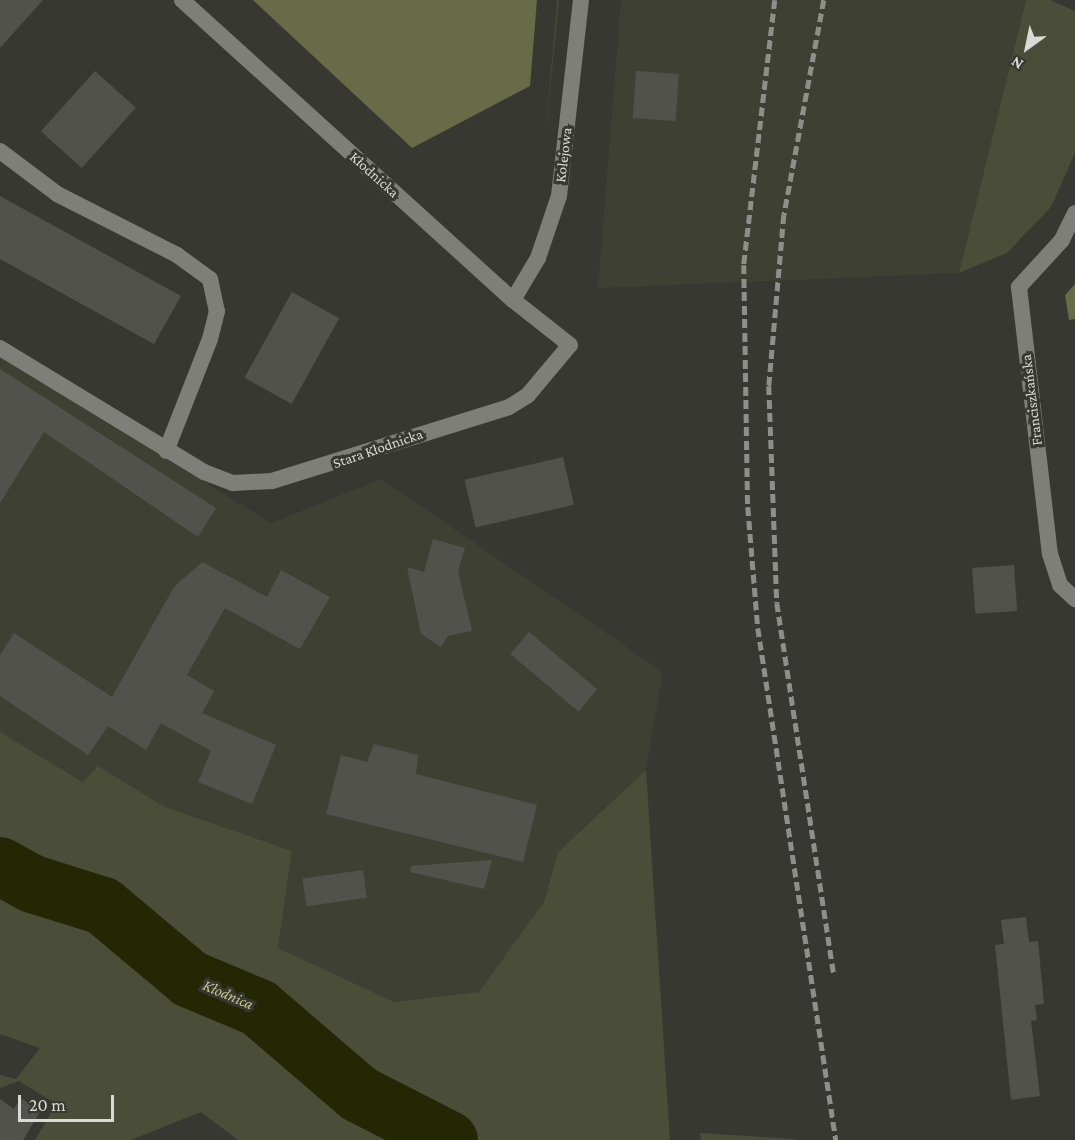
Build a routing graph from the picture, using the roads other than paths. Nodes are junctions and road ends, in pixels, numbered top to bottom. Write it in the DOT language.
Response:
graph roads {
  1 [pos="182,0"];
  2 [pos="581,0"];
  3 [pos="0,151"];
  4 [pos="1075,213"];
  5 [pos="513,300"];
  6 [pos="570,345"];
  7 [pos="0,348"];
  8 [pos="166,451"];
  9 [pos="1075,599"];
  1 -- 5 [label="street, Kłodnicka"];
  2 -- 5 [label="street, Kolejowa"];
  3 -- 8 [label="street"];
  4 -- 9 [label="street, Franciszkańska"];
  5 -- 6 [label="street, Kłodnicka"];
  6 -- 8 [label="street, Stara Kłodnicka"];
  7 -- 8 [label="street, Stara Kłodnicka"];
}
